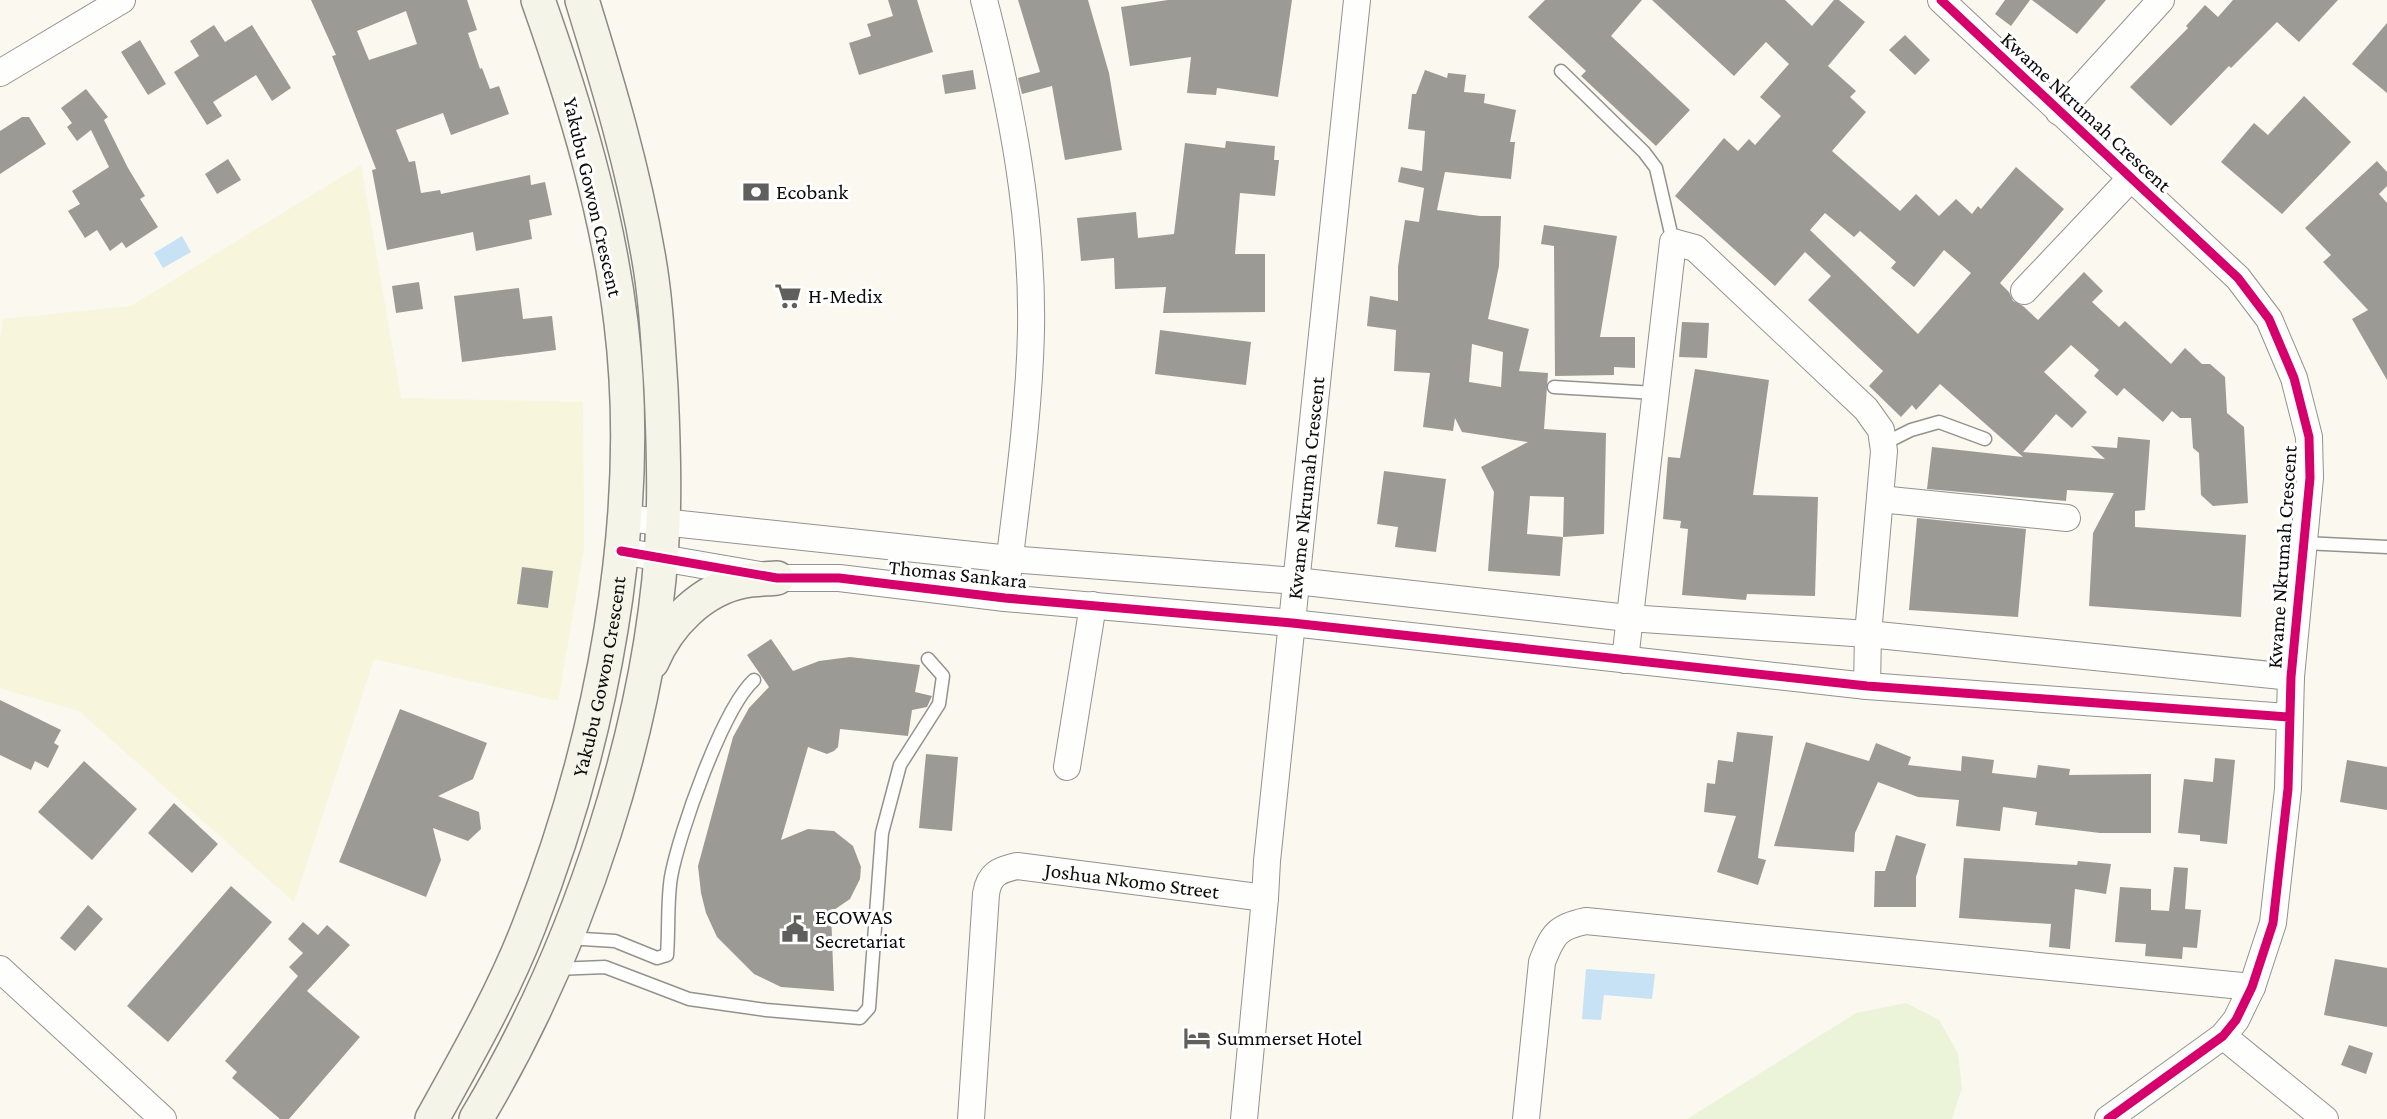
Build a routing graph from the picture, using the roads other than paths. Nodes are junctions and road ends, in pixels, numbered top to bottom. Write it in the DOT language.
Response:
graph roads {
  1 [pos="122,0"];
  2 [pos="538,0"];
  3 [pos="582,0"];
  4 [pos="984,0"];
  5 [pos="1357,0"];
  6 [pos="1941,0"];
  7 [pos="2161,0"];
  8 [pos="1561,71"];
  9 [pos="0,73"];
  10 [pos="2059,112"];
  11 [pos="2131,178"];
  12 [pos="1673,242"];
  13 [pos="2024,291"];
  14 [pos="1554,387"];
  15 [pos="1655,393"];
  16 [pos="1985,439"];
  17 [pos="1883,444"];
  18 [pos="1880,499"];
  19 [pos="625,518"];
  20 [pos="2067,518"];
  21 [pos="663,522"];
  22 [pos="2304,543"];
  23 [pos="2387,547"];
  24 [pos="621,551"];
  25 [pos="660,558"];
  26 [pos="1010,559"];
  27 [pos="777,578"];
  28 [pos="1296,581"];
  29 [pos="1005,598"];
  30 [pos="1093,606"];
  31 [pos="1628,618"];
  32 [pos="1292,623"];
  33 [pos="1868,634"];
  34 [pos="928,659"];
  35 [pos="1625,660"];
  36 [pos="645,677"];
  37 [pos="2291,677"];
  38 [pos="754,680"];
  39 [pos="1867,686"];
  40 [pos="2289,717"];
  41 [pos="1067,767"];
  42 [pos="1265,898"];
  43 [pos="566,937"];
  44 [pos="0,969"];
  45 [pos="554,969"];
  46 [pos="2252,987"];
  47 [pos="2223,1036"];
  48 [pos="2115,1117"];
  49 [pos="163,1119"];
  50 [pos="432,1119"];
  51 [pos="477,1119"];
  52 [pos="971,1119"];
  53 [pos="1244,1119"];
  54 [pos="1526,1119"];
  55 [pos="2325,1119"];
  1 -- 9 [label="street"];
  2 -- 19 [label="main road, Yakubu Gowon Crescent"];
  3 -- 21 [label="main road, Yakubu Gowon Crescent"];
  4 -- 26 [label="street"];
  5 -- 28 [label="street, Kwame Nkrumah Crescent"];
  6 -- 10 [label="street, Kwame Nkrumah Crescent"];
  7 -- 10 [label="street"];
  8 -- 12 [label="lane"];
  10 -- 11 [label="street, Kwame Nkrumah Crescent"];
  11 -- 13 [label="street"];
  11 -- 22 [label="street, Kwame Nkrumah Crescent"];
  12 -- 15 [label="street"];
  12 -- 17 [label="street"];
  14 -- 15 [label="lane"];
  15 -- 31 [label="street"];
  16 -- 17 [label="lane"];
  17 -- 18 [label="street"];
  18 -- 20 [label="street"];
  18 -- 33 [label="street"];
  19 -- 21 [label="street"];
  19 -- 24 [label="main road, Yakubu Gowon Crescent"];
  21 -- 25 [label="main road, Yakubu Gowon Crescent"];
  21 -- 26 [label="street"];
  22 -- 23 [label="lane"];
  22 -- 37 [label="street, Kwame Nkrumah Crescent"];
  24 -- 25 [label="street, Thomas Sankara"];
  24 -- 50 [label="main road, Yakubu Gowon Crescent"];
  25 -- 27 [label="street, Thomas Sankara"];
  25 -- 36 [label="main road, Yakubu Gowon Crescent"];
  26 -- 28 [label="street"];
  26 -- 29 [label="street"];
  27 -- 29 [label="street, Thomas Sankara"];
  27 -- 36 [label="main road"];
  28 -- 31 [label="street"];
  28 -- 32 [label="street, Kwame Nkrumah Crescent"];
  29 -- 30 [label="street, Thomas Sankara"];
  30 -- 32 [label="street, Thomas Sankara"];
  30 -- 41 [label="street"];
  31 -- 33 [label="street"];
  31 -- 35 [label="street"];
  32 -- 35 [label="street, Thomas Sankara"];
  32 -- 42 [label="street, Kwame Nkrumah Crescent"];
  33 -- 37 [label="street"];
  33 -- 39 [label="street"];
  34 -- 45 [label="lane"];
  35 -- 39 [label="street, Thomas Sankara"];
  36 -- 43 [label="main road, Yakubu Gowon Crescent"];
  37 -- 40 [label="street, Kwame Nkrumah Crescent"];
  38 -- 43 [label="lane"];
  39 -- 40 [label="street, Thomas Sankara"];
  40 -- 46 [label="street, Kwame Nkrumah Crescent"];
  42 -- 52 [label="street, Joshua Nkomo Street"];
  42 -- 53 [label="street, Kwame Nkrumah Crescent"];
  43 -- 45 [label="main road, Yakubu Gowon Crescent"];
  44 -- 49 [label="street"];
  45 -- 51 [label="main road, Yakubu Gowon Crescent"];
  46 -- 47 [label="street, Kwame Nkrumah Crescent"];
  46 -- 54 [label="street"];
  47 -- 48 [label="street, Kwame Nkrumah Crescent"];
  47 -- 55 [label="street"];
}
